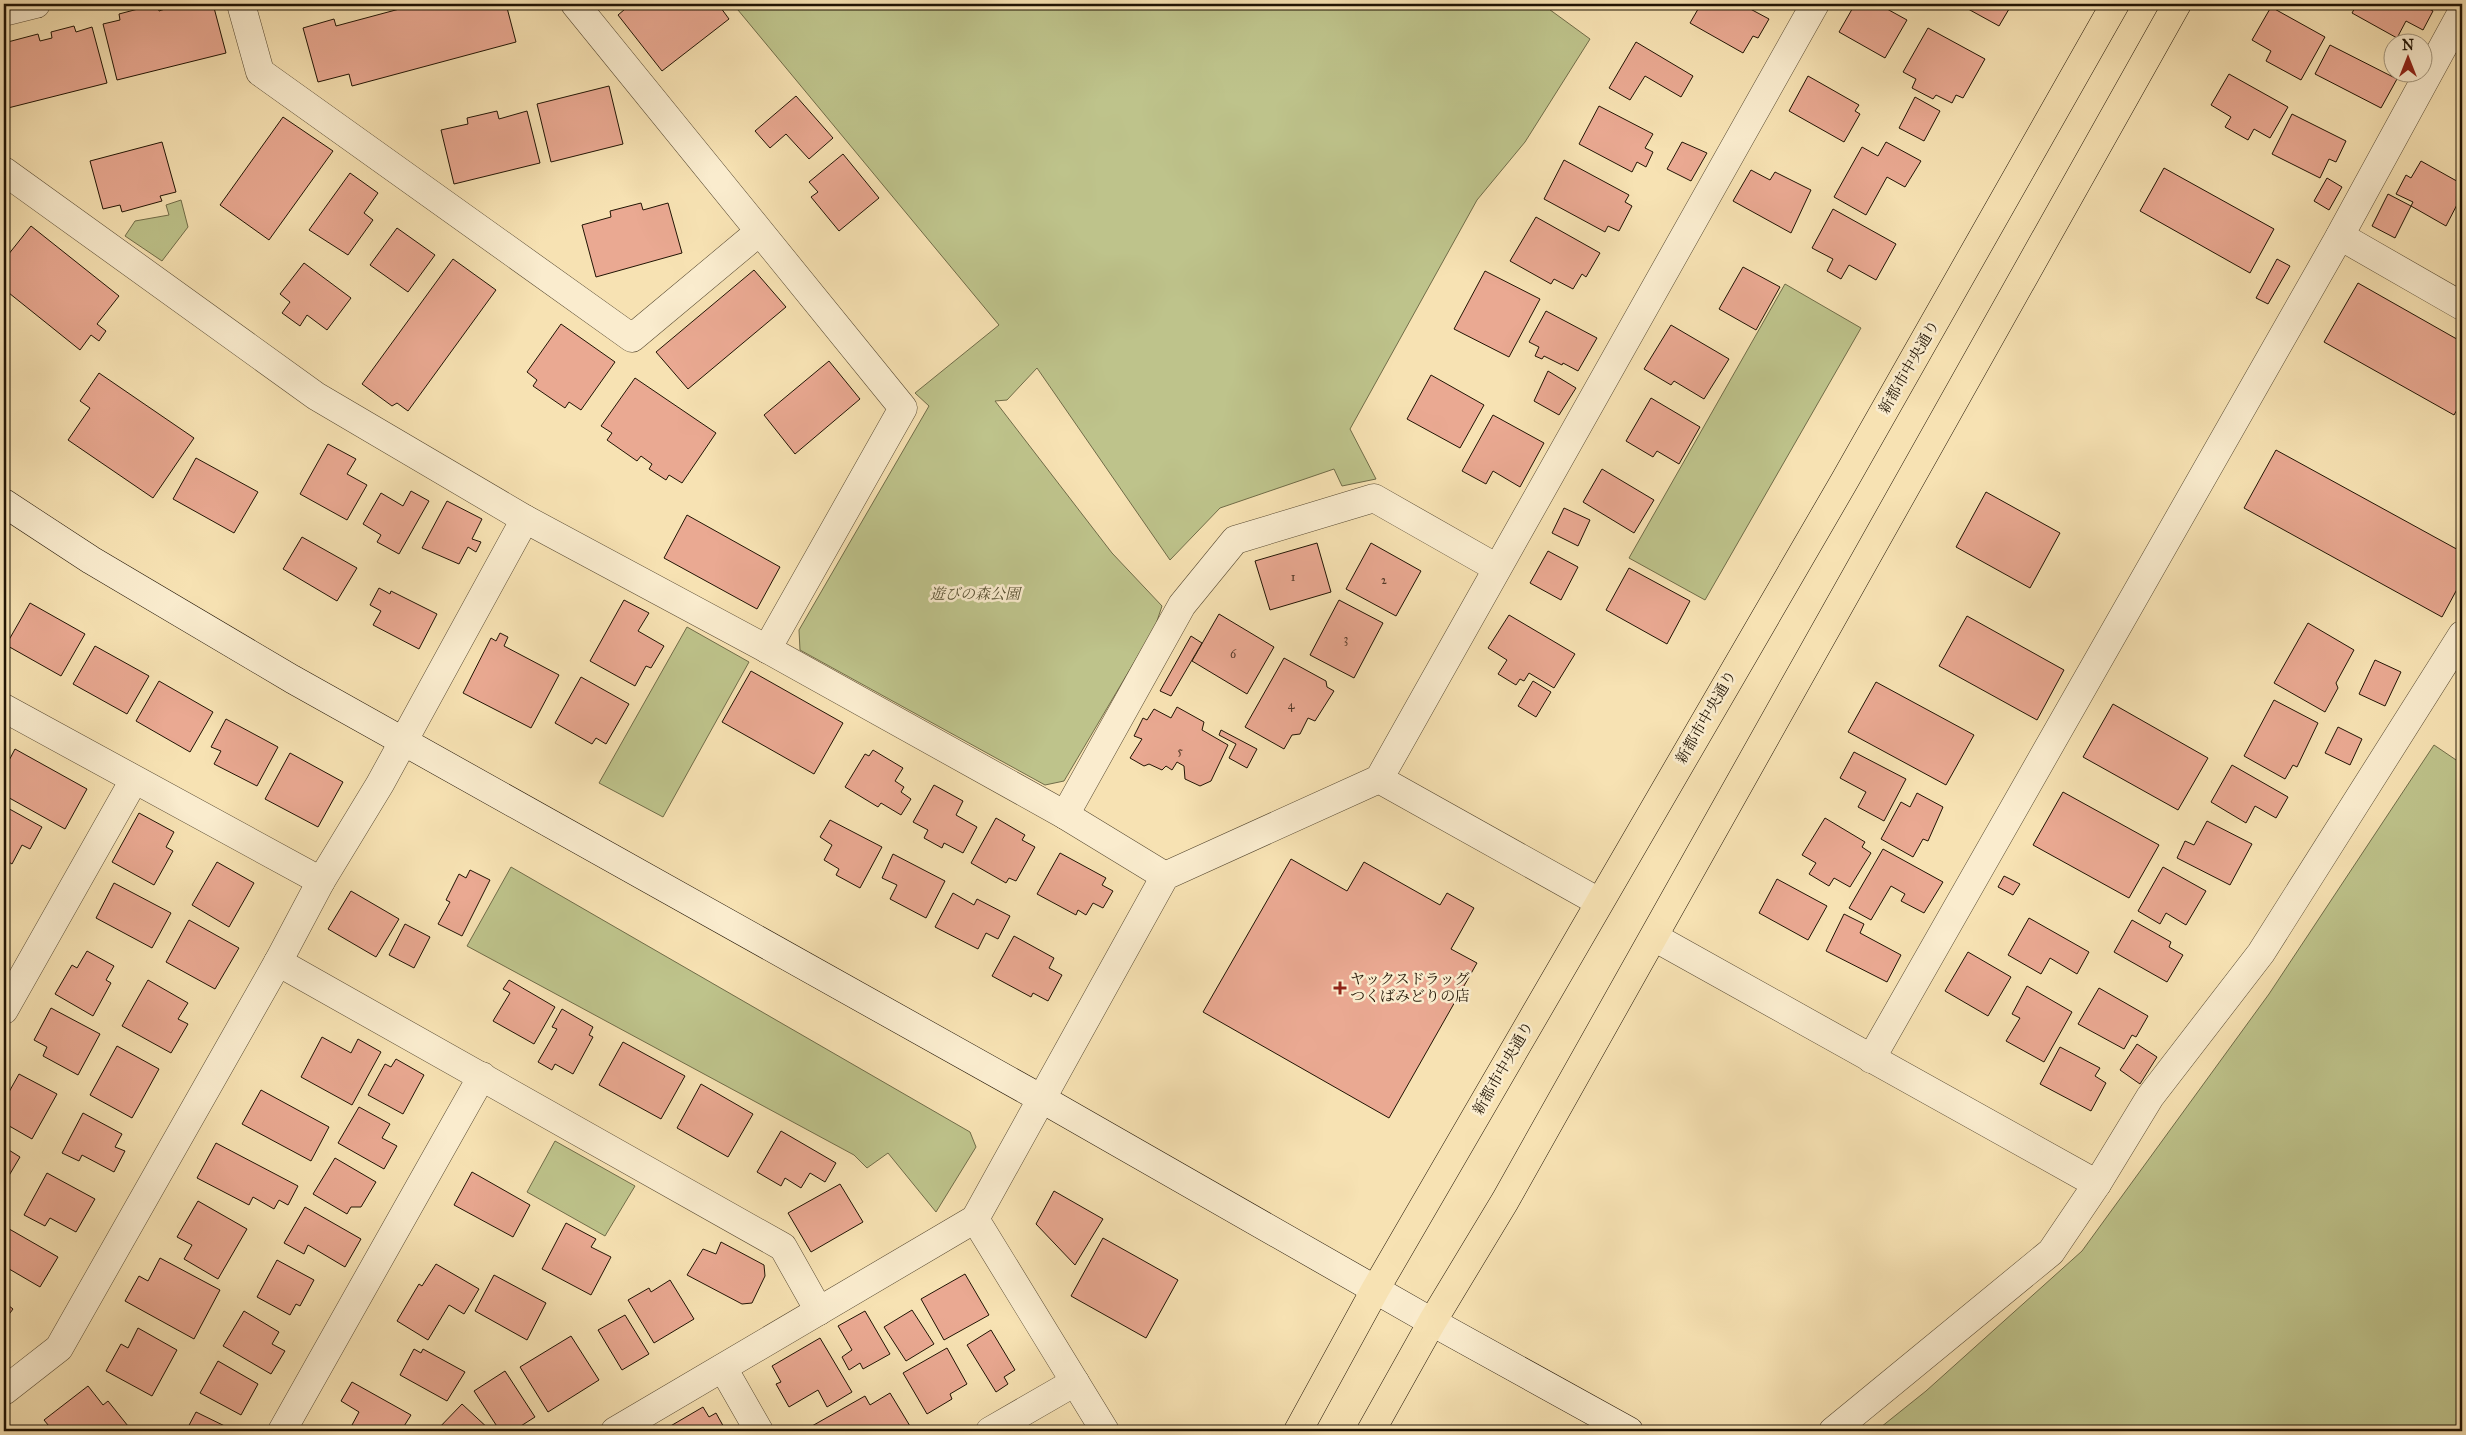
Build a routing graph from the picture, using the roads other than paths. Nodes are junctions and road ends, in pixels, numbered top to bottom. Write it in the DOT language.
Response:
graph roads {
  1 [pos="36,4"];
  2 [pos="241,4"];
  3 [pos="575,4"];
  4 [pos="1815,4"];
  5 [pos="2115,4"];
  6 [pos="2177,4"];
  7 [pos="4,12"];
  8 [pos="2462,12"];
  9 [pos="4,171"];
  10 [pos="759,232"];
  11 [pos="2340,236"];
  12 [pos="2462,306"];
  13 [pos="4,503"];
  14 [pos="525,519"];
  15 [pos="1497,568"];
  16 [pos="2462,635"];
  17 [pos="767,649"];
  18 [pos="4,708"];
  19 [pos="402,741"];
  20 [pos="1380,779"];
  21 [pos="134,780"];
  22 [pos="1065,815"];
  23 [pos="1165,876"];
  24 [pos="321,882"];
  25 [pos="1599,902"];
  26 [pos="1654,937"];
  27 [pos="278,962"];
  28 [pos="4,1010"];
  29 [pos="1871,1058"];
  30 [pos="482,1076"];
  31 [pos="1042,1099"];
  32 [pos="2097,1184"];
  33 [pos="975,1219"];
  34 [pos="1375,1290"];
  35 [pos="819,1311"];
  36 [pos="1432,1322"];
  37 [pos="723,1368"];
  38 [pos="1075,1382"];
  39 [pos="4,1391"];
  40 [pos="282,1431"];
  41 [pos="615,1431"];
  42 [pos="758,1431"];
  43 [pos="990,1431"];
  44 [pos="1105,1431"];
  45 [pos="1298,1431"];
  46 [pos="1372,1431"];
  47 [pos="1629,1431"];
  48 [pos="1833,1431"];
  1 -- 7 [label="street"];
  2 -- 10 [label="street"];
  3 -- 10 [label="street"];
  4 -- 15 [label="street"];
  5 -- 25 [label="main road, 新都市中央通り"];
  6 -- 26 [label="main road"];
  8 -- 11 [label="street"];
  9 -- 14 [label="street"];
  10 -- 17 [label="street"];
  11 -- 12 [label="street"];
  11 -- 29 [label="street"];
  13 -- 19 [label="street"];
  14 -- 17 [label="street"];
  14 -- 19 [label="street"];
  15 -- 20 [label="street"];
  15 -- 22 [label="street"];
  16 -- 32 [label="street"];
  17 -- 22 [label="street"];
  18 -- 21 [label="street"];
  19 -- 24 [label="street"];
  19 -- 31 [label="street"];
  20 -- 23 [label="street"];
  20 -- 25 [label="street"];
  21 -- 24 [label="street"];
  21 -- 28 [label="street"];
  22 -- 23 [label="street"];
  23 -- 31 [label="street"];
  24 -- 27 [label="street"];
  25 -- 34 [label="main road, 新都市中央通り"];
  26 -- 29 [label="street"];
  26 -- 36 [label="main road"];
  27 -- 30 [label="street"];
  27 -- 39 [label="street"];
  29 -- 32 [label="street"];
  30 -- 35 [label="street"];
  30 -- 40 [label="street"];
  31 -- 33 [label="street"];
  31 -- 34 [label="street"];
  32 -- 48 [label="street"];
  33 -- 35 [label="street"];
  33 -- 38 [label="street"];
  34 -- 36 [label="street"];
  34 -- 45 [label="main road, 新都市中央通り"];
  35 -- 37 [label="street"];
  36 -- 46 [label="main road"];
  36 -- 47 [label="street"];
  37 -- 41 [label="street"];
  37 -- 42 [label="street"];
  38 -- 43 [label="street"];
  38 -- 44 [label="street"];
}
